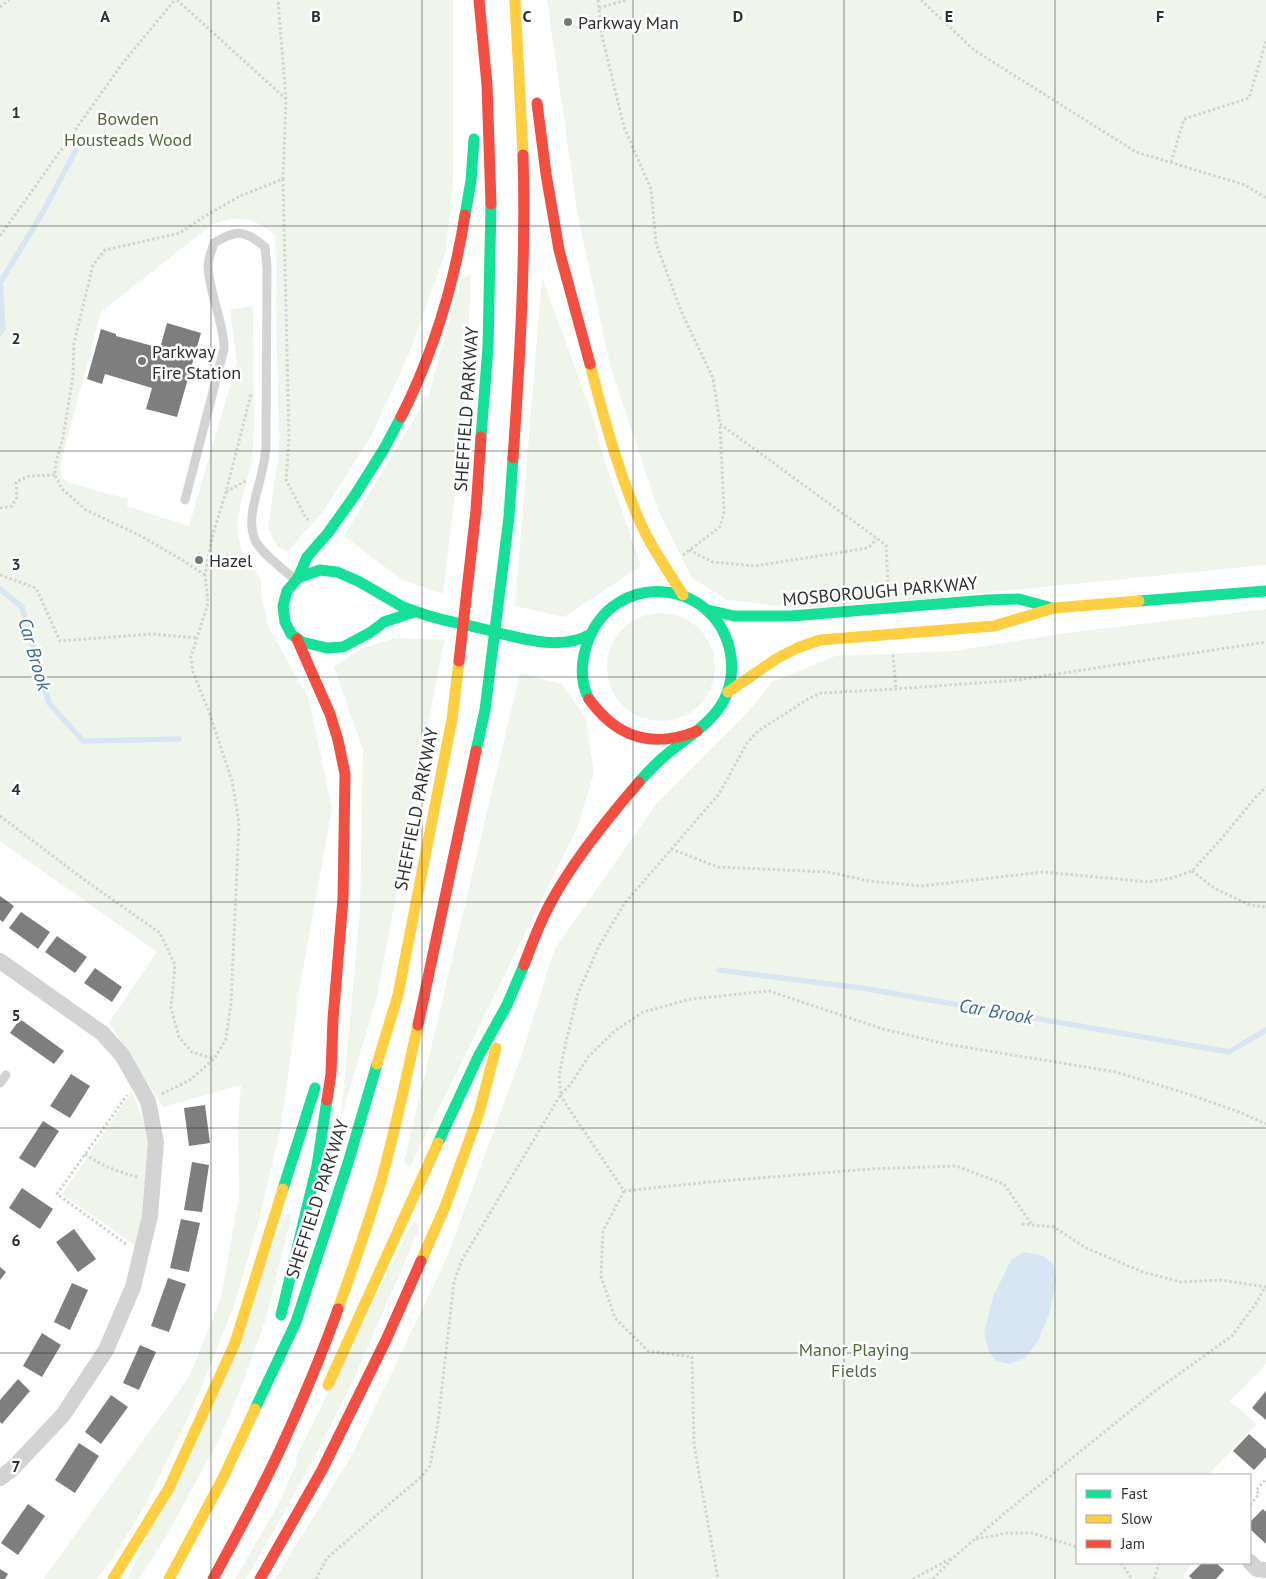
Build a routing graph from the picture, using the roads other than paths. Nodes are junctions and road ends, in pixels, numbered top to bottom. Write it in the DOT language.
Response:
graph roads {
  1 [pos="469,0"];
  2 [pos="479,0"];
  3 [pos="515,0"];
  4 [pos="524,0"];
  5 [pos="469,16"];
  6 [pos="528,27"];
  7 [pos="536,90"];
  8 [pos="473,127"];
  9 [pos="185,500"];
  10 [pos="297,579"];
  11 [pos="1266,591"];
  12 [pos="683,595"];
  13 [pos="1054,608"];
  14 [pos="708,610"];
  15 [pos="414,612"];
  16 [pos="591,634"];
  17 [pos="297,639"];
  18 [pos="532,640"];
  19 [pos="547,652"];
  20 [pos="574,680"];
  21 [pos="728,692"];
  22 [pos="587,696"];
  23 [pos="697,731"];
  24 [pos="0,961"];
  25 [pos="507,1005"];
  26 [pos="333,1019"];
  27 [pos="6,1075"];
  28 [pos="0,1083"];
  29 [pos="279,1322"];
  30 [pos="266,1359"];
  31 [pos="324,1394"];
  32 [pos="303,1427"];
  33 [pos="0,1478"];
  34 [pos="223,1478"];
  35 [pos="246,1518"];
  36 [pos="1251,1563"];
  37 [pos="1266,1570"];
  38 [pos="113,1579"];
  39 [pos="168,1579"];
  40 [pos="213,1579"];
  41 [pos="260,1579"];
  1 -- 5 [label="highway"];
  2 -- 34 [label="highway, SHEFFIELD PARKWAY"];
  3 -- 35 [label="highway"];
  4 -- 6 [label="highway"];
  7 -- 12 [label="highway"];
  8 -- 10 [label="highway"];
  9 -- 10 [label="lane"];
  10 -- 15 [label="highway"];
  10 -- 17 [label="highway"];
  11 -- 13 [label="highway, MOSBOROUGH PARKWAY"];
  12 -- 14 [label="highway"];
  12 -- 16 [label="highway"];
  13 -- 14 [label="highway, MOSBOROUGH PARKWAY"];
  13 -- 21 [label="highway, MOSBOROUGH PARKWAY"];
  14 -- 21 [label="highway"];
  15 -- 17 [label="highway"];
  15 -- 18 [label="highway"];
  16 -- 18 [label="highway"];
  16 -- 22 [label="highway"];
  17 -- 26 [label="highway"];
  18 -- 19 [label="highway"];
  20 -- 22 [label="highway"];
  21 -- 23 [label="highway"];
  22 -- 23 [label="highway"];
  23 -- 25 [label="highway"];
  24 -- 33 [label="street"];
  25 -- 31 [label="highway"];
  25 -- 41 [label="highway"];
  26 -- 29 [label="highway"];
  26 -- 38 [label="highway"];
  27 -- 28 [label="lane"];
  30 -- 34 [label="highway"];
  32 -- 35 [label="highway"];
  34 -- 39 [label="highway, SHEFFIELD PARKWAY"];
  35 -- 40 [label="highway"];
  36 -- 37 [label="street"];
}
